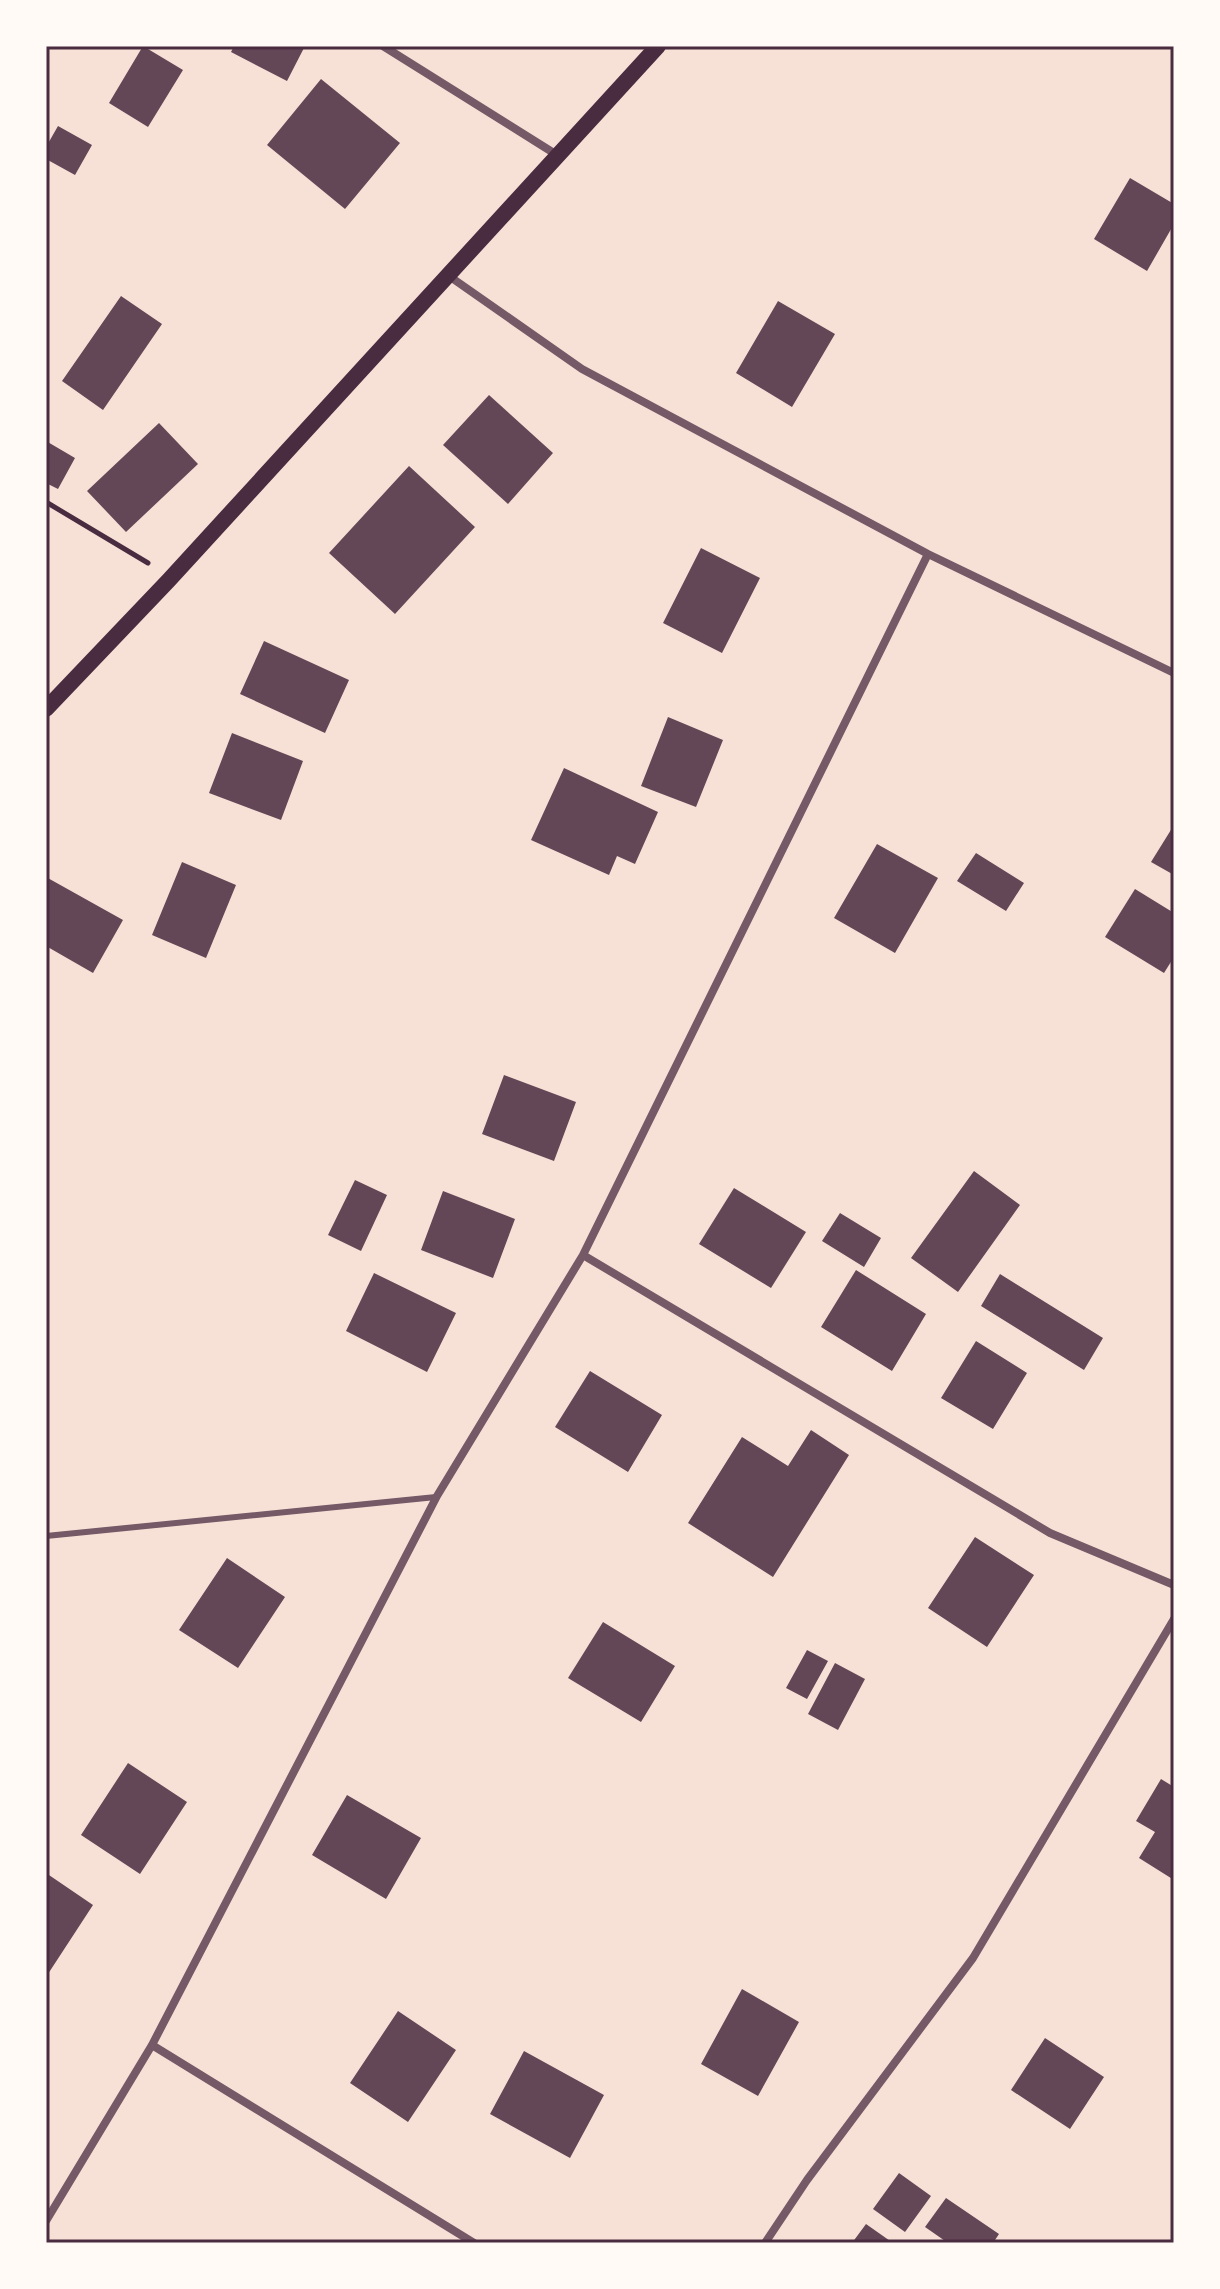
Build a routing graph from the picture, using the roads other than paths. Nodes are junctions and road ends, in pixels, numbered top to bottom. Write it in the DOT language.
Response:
graph roads {
  1 [pos="383,46"];
  2 [pos="658,46"];
  3 [pos="557,155"];
  4 [pos="449,276"];
  5 [pos="928,554"];
  6 [pos="1174,673"];
  7 [pos="46,709"];
  8 [pos="583,1255"];
  9 [pos="437,1496"];
  10 [pos="46,1536"];
  11 [pos="1174,1585"];
  12 [pos="1174,1619"];
  13 [pos="152,2045"];
  14 [pos="46,2221"];
  15 [pos="474,2243"];
  16 [pos="765,2243"];
  1 -- 3 [label="street"];
  2 -- 3 [label="main road"];
  3 -- 4 [label="main road"];
  4 -- 5 [label="street"];
  4 -- 7 [label="main road"];
  5 -- 6 [label="street"];
  5 -- 8 [label="street"];
  8 -- 9 [label="street"];
  8 -- 11 [label="street"];
  9 -- 10 [label="lane"];
  9 -- 13 [label="street"];
  12 -- 16 [label="street"];
  13 -- 14 [label="street"];
  13 -- 15 [label="street"];
}
